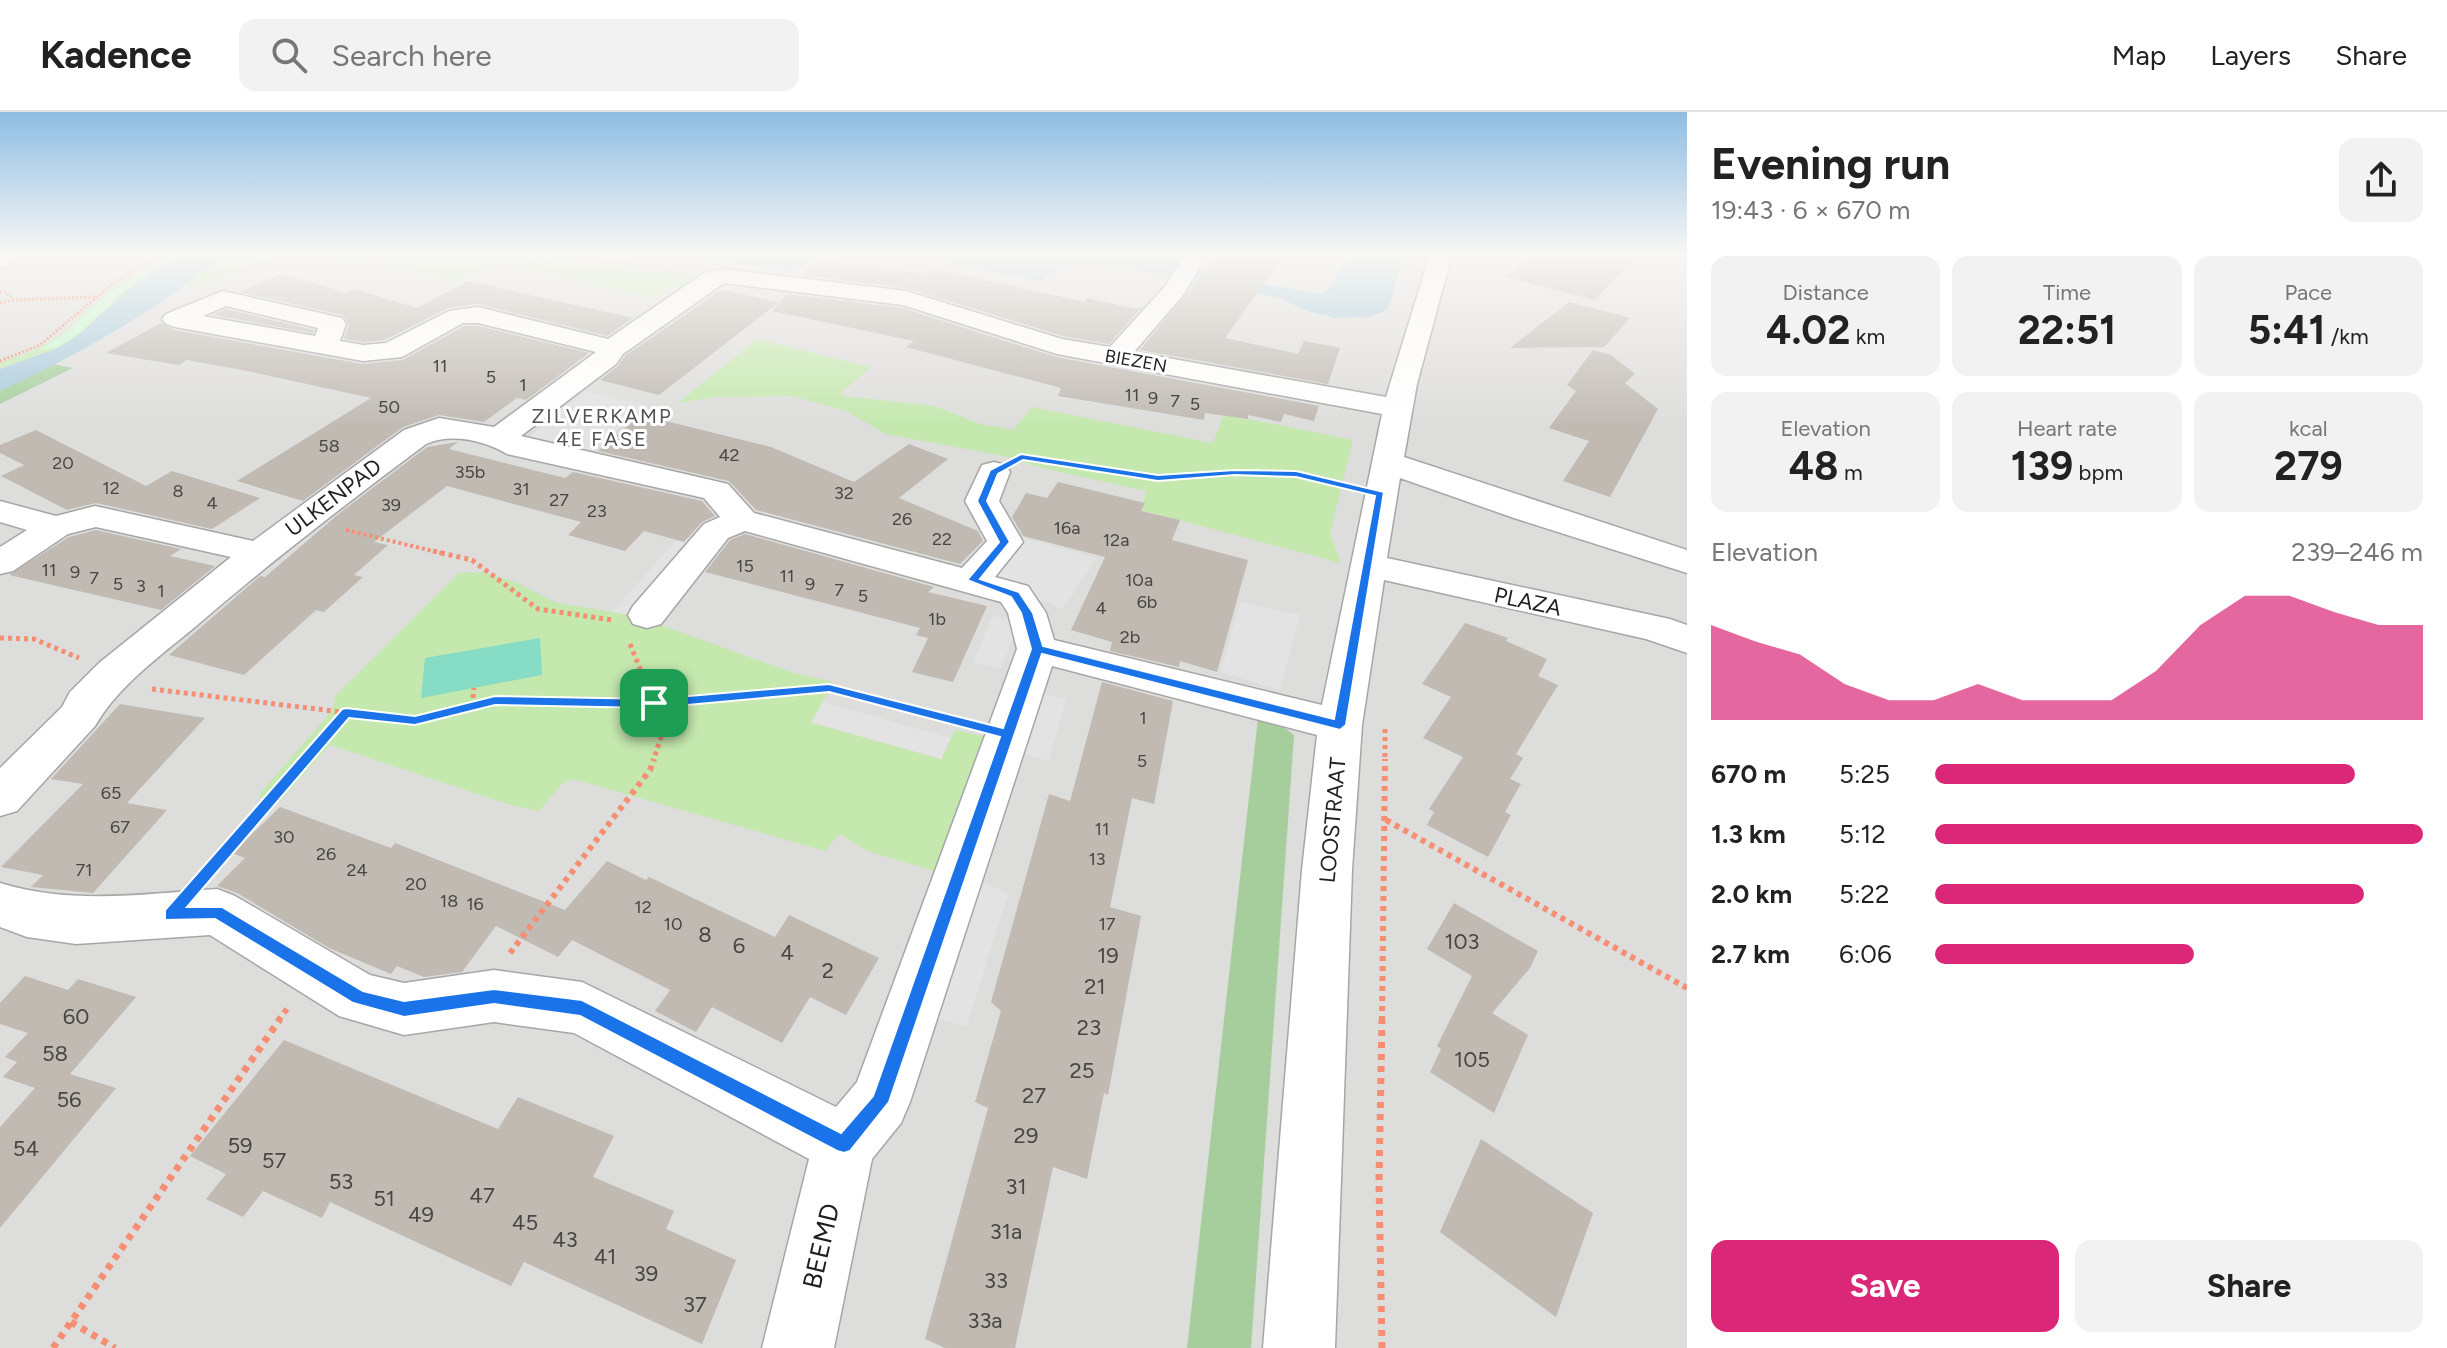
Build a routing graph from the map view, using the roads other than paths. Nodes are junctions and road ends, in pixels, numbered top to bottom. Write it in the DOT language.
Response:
graph roads {
  1 [pos="192,312"];
  2 [pos="281,312"];
  3 [pos="667,312"];
  4 [pos="949,312"];
  5 [pos="1153,312"];
  6 [pos="1425,312"];
  7 [pos="1036,317"];
  8 [pos="324,346"];
  9 [pos="613,348"];
  10 [pos="1123,348"];
  11 [pos="1399,408"];
  12 [pos="500,437"];
  13 [pos="994,472"];
  14 [pos="1383,478"];
  15 [pos="0,511"];
  16 [pos="742,520"];
  17 [pos="56,527"];
  18 [pos="259,553"];
  19 [pos="1687,562"];
  20 [pos="0,563"];
  21 [pos="1367,565"];
  22 [pos="972,580"];
  23 [pos="631,624"];
  24 [pos="1687,640"];
  25 [pos="1037,649"];
  26 [pos="1340,725"];
  27 [pos="0,798"];
  28 [pos="9,922"];
  29 [pos="844,1144"];
  30 [pos="798,1348"];
  31 [pos="1299,1348"];
  1 -- 8 [label="street"];
  2 -- 8 [label="street"];
  3 -- 9 [label="street, BIEZEN"];
  4 -- 10 [label="street, BIEZEN"];
  5 -- 10 [label="street"];
  6 -- 11 [label="street, LOOSTRAAT"];
  7 -- 10 [label="street"];
  8 -- 9 [label="street"];
  9 -- 12 [label="street"];
  10 -- 11 [label="street, BIEZEN"];
  11 -- 14 [label="street, LOOSTRAAT"];
  12 -- 16 [label="street, ULKENPAD"];
  12 -- 18 [label="street, ULKENPAD"];
  13 -- 22 [label="street"];
  14 -- 19 [label="street"];
  14 -- 21 [label="street, LOOSTRAAT"];
  15 -- 17 [label="street"];
  16 -- 22 [label="street"];
  16 -- 23 [label="street"];
  17 -- 18 [label="street"];
  17 -- 20 [label="street"];
  18 -- 27 [label="street, ULKENPAD"];
  21 -- 24 [label="street, PLAZA"];
  21 -- 26 [label="street, LOOSTRAAT"];
  22 -- 25 [label="street"];
  25 -- 26 [label="street"];
  25 -- 29 [label="street"];
  26 -- 31 [label="street, LOOSTRAAT"];
  28 -- 29 [label="street"];
  29 -- 30 [label="street, BEEMD"];
}
